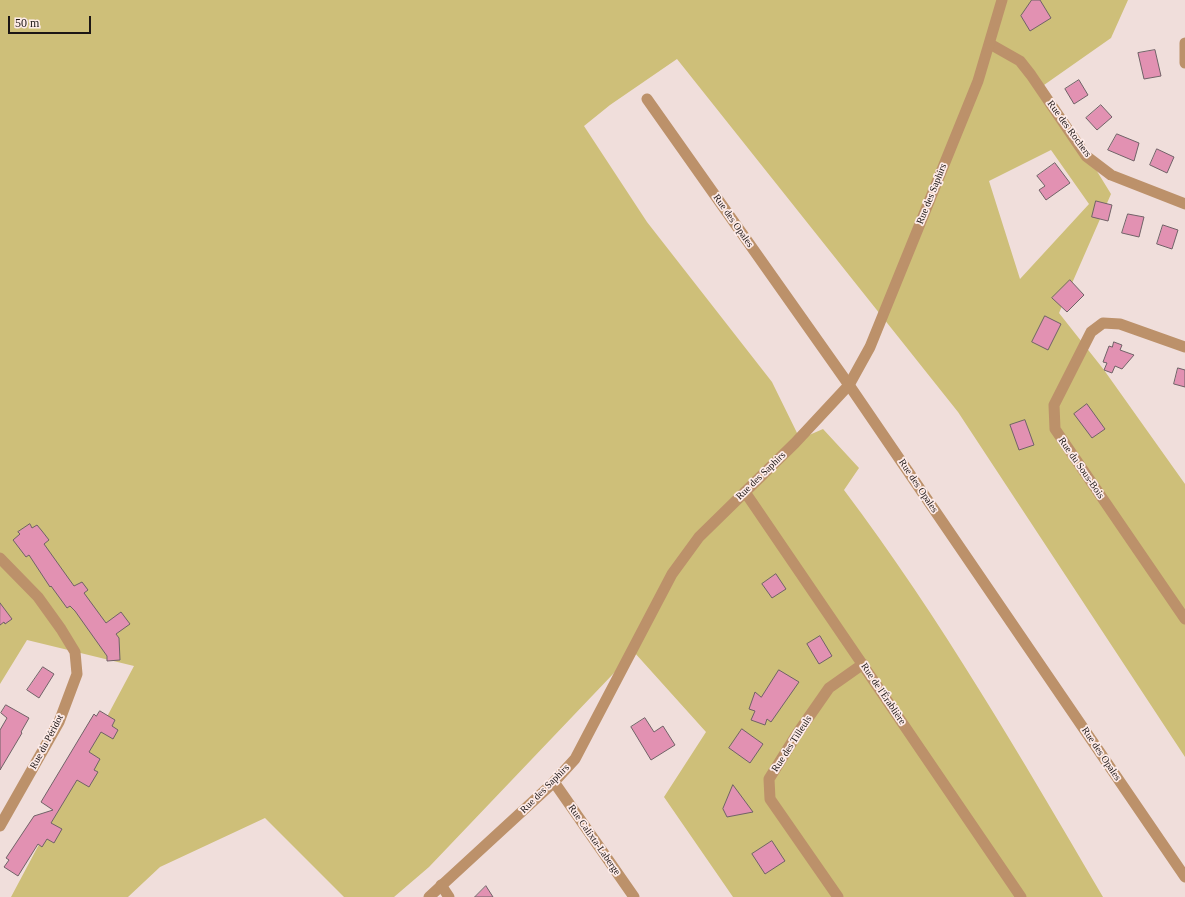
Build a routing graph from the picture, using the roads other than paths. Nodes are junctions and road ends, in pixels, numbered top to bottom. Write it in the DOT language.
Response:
graph roads {
  1 [pos="1002,0"];
  2 [pos="1185,43"];
  3 [pos="990,44"];
  4 [pos="1185,63"];
  5 [pos="647,99"];
  6 [pos="1185,204"];
  7 [pos="1185,347"];
  8 [pos="849,385"];
  9 [pos="745,492"];
  10 [pos="2,564"];
  11 [pos="1185,619"];
  12 [pos="863,664"];
  13 [pos="554,782"];
  14 [pos="0,826"];
  15 [pos="1185,877"];
  16 [pos="441,885"];
  17 [pos="429,897"];
  18 [pos="449,897"];
  19 [pos="634,897"];
  20 [pos="838,897"];
  21 [pos="1021,897"];
  1 -- 3 [label="street, Rue des Saphirs"];
  2 -- 4 [label="street"];
  3 -- 6 [label="street, Rue des Rochers"];
  3 -- 8 [label="street, Rue des Saphirs"];
  5 -- 8 [label="street, Rue des Opales"];
  7 -- 11 [label="street, Rue du Sous-Bois"];
  8 -- 9 [label="street, Rue des Saphirs"];
  8 -- 15 [label="street, Rue des Opales"];
  9 -- 12 [label="street, Rue de l'Érablière"];
  9 -- 13 [label="street, Rue des Saphirs"];
  10 -- 14 [label="street, Rue du Péridot"];
  12 -- 20 [label="street, Rue des Tilleuls"];
  12 -- 21 [label="street, Rue de l'Érablière"];
  13 -- 16 [label="street, Rue des Saphirs"];
  13 -- 19 [label="street, Rue Calixta-Laberge"];
  16 -- 17 [label="street, Rue des Saphirs"];
  16 -- 18 [label="street"];
}
